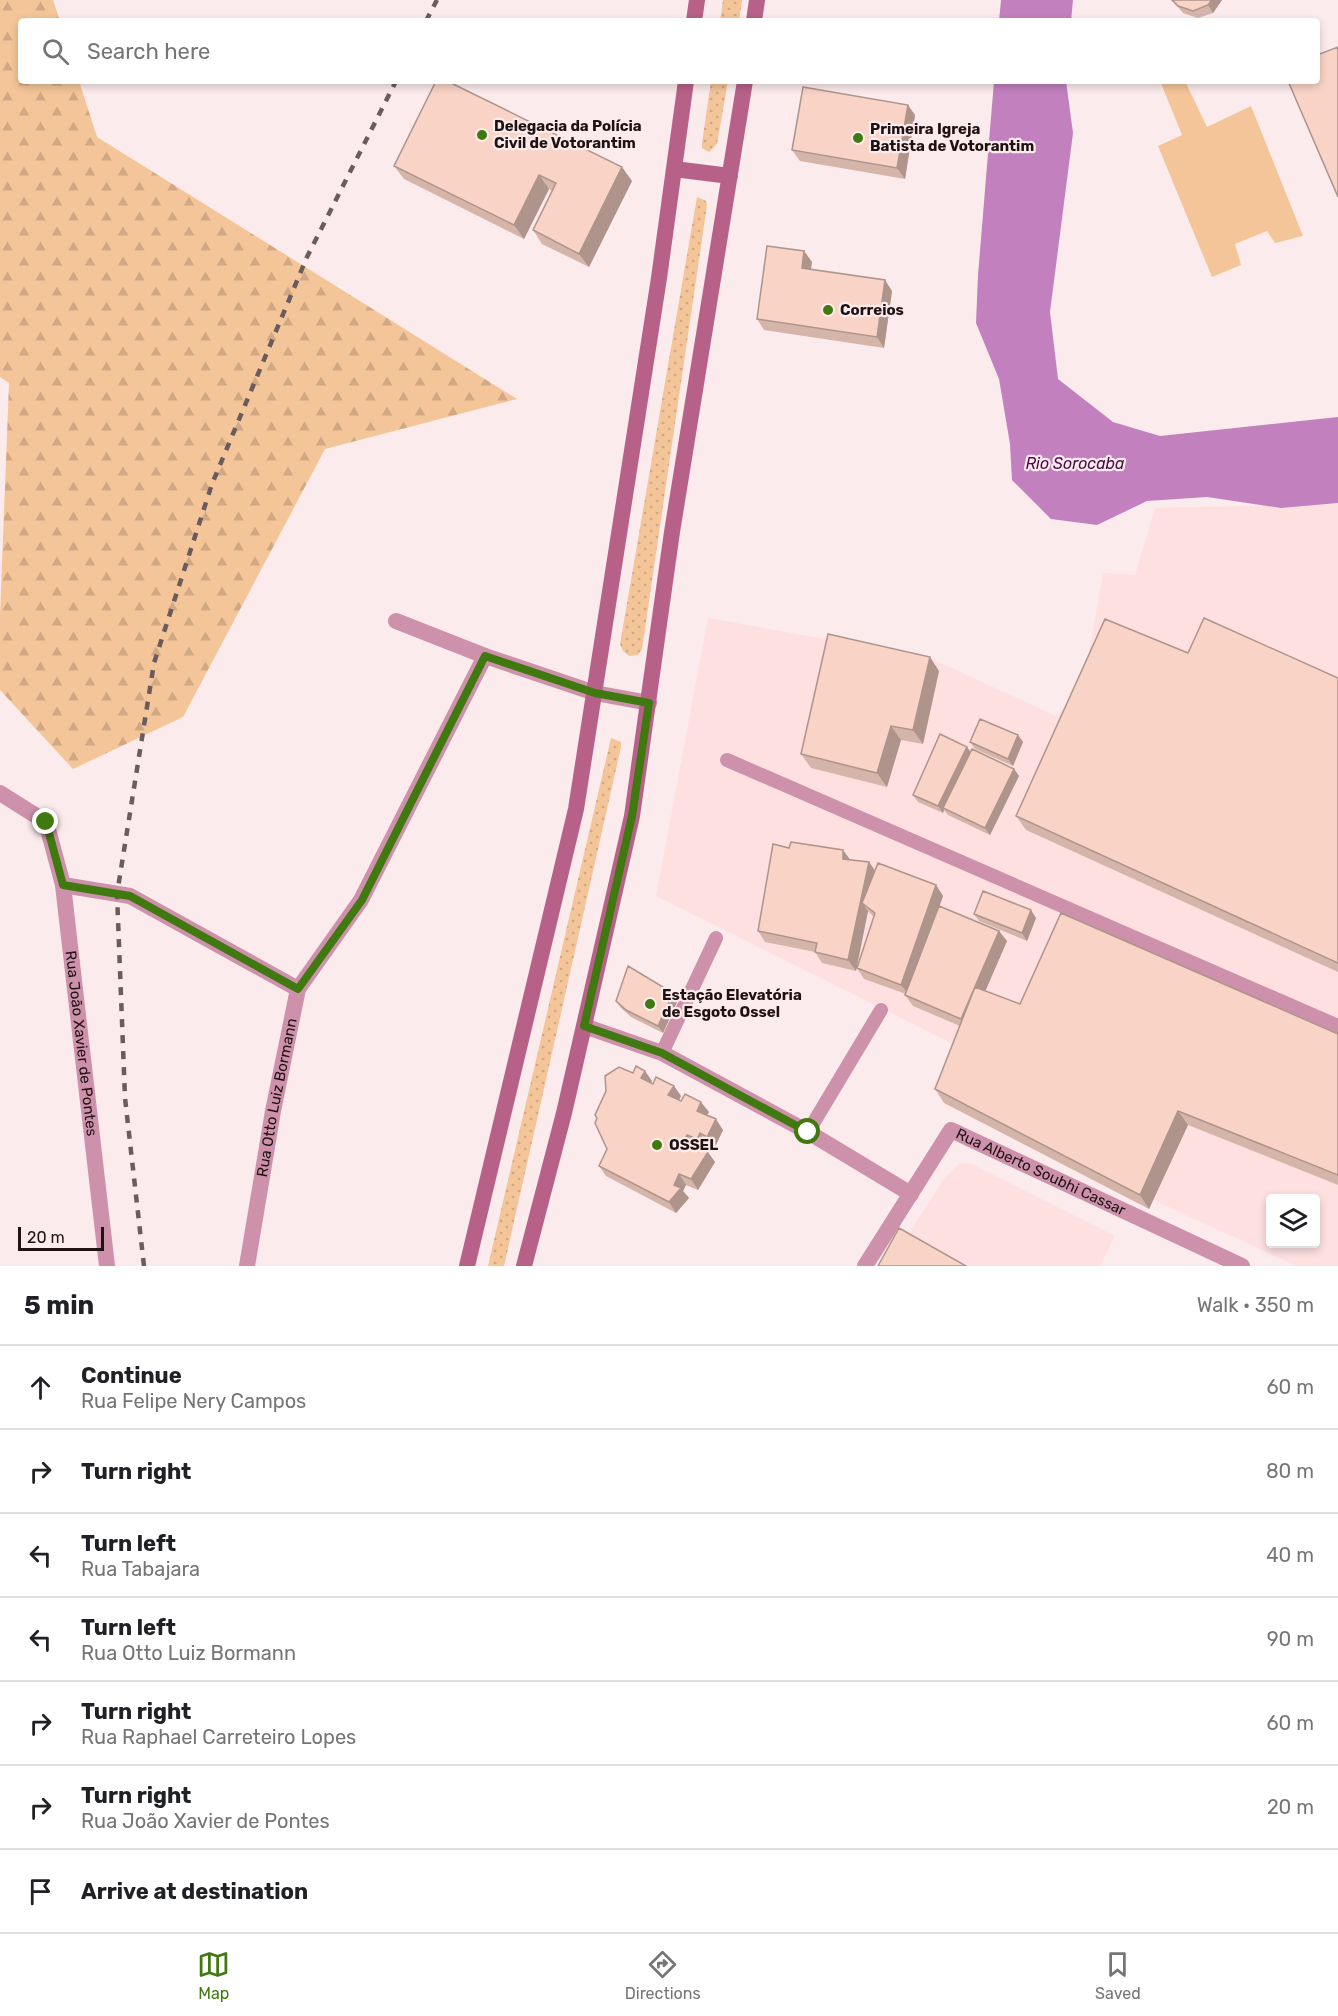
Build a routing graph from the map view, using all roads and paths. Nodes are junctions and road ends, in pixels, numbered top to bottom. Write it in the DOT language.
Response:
graph roads {
  1 [pos="697,0"];
  2 [pos="757,0"];
  3 [pos="694,18"];
  4 [pos="754,18"];
  5 [pos="686,84"];
  6 [pos="745,84"];
  7 [pos="674,169"];
  8 [pos="730,176"];
  9 [pos="396,621"];
  10 [pos="485,656"];
  11 [pos="595,693"];
  12 [pos="649,703"];
  13 [pos="727,760"];
  14 [pos="0,793"];
  15 [pos="63,885"];
  16 [pos="716,938"];
  17 [pos="298,989"];
  18 [pos="880,1010"];
  19 [pos="584,1026"];
  20 [pos="1338,1026"];
  21 [pos="662,1053"];
  22 [pos="808,1132"];
  23 [pos="911,1194"];
  24 [pos="107,1266"];
  25 [pos="247,1266"];
  26 [pos="467,1266"];
  27 [pos="524,1266"];
  28 [pos="865,1266"];
  29 [pos="1242,1266"];
  1 -- 3 [label="main road"];
  2 -- 4 [label="main road"];
  5 -- 7 [label="main road"];
  6 -- 8 [label="main road"];
  7 -- 8 [label="main road"];
  7 -- 11 [label="main road"];
  8 -- 12 [label="main road"];
  9 -- 10 [label="street"];
  10 -- 11 [label="street"];
  10 -- 17 [label="street, Rua Otto Luiz Bormann"];
  11 -- 12 [label="street"];
  11 -- 26 [label="main road"];
  12 -- 19 [label="main road"];
  13 -- 20 [label="lane"];
  14 -- 15 [label="street, Rua João Xavier de Pontes"];
  15 -- 17 [label="street"];
  15 -- 24 [label="street, Rua João Xavier de Pontes"];
  16 -- 21 [label="lane"];
  17 -- 25 [label="street, Rua Otto Luiz Bormann"];
  18 -- 22 [label="lane"];
  19 -- 21 [label="street"];
  19 -- 27 [label="main road"];
  21 -- 22 [label="street"];
  22 -- 23 [label="street"];
  23 -- 28 [label="street, Rua Alberto Soubhi Cassar"];
  23 -- 29 [label="street, Rua Alberto Soubhi Cassar"];
}
